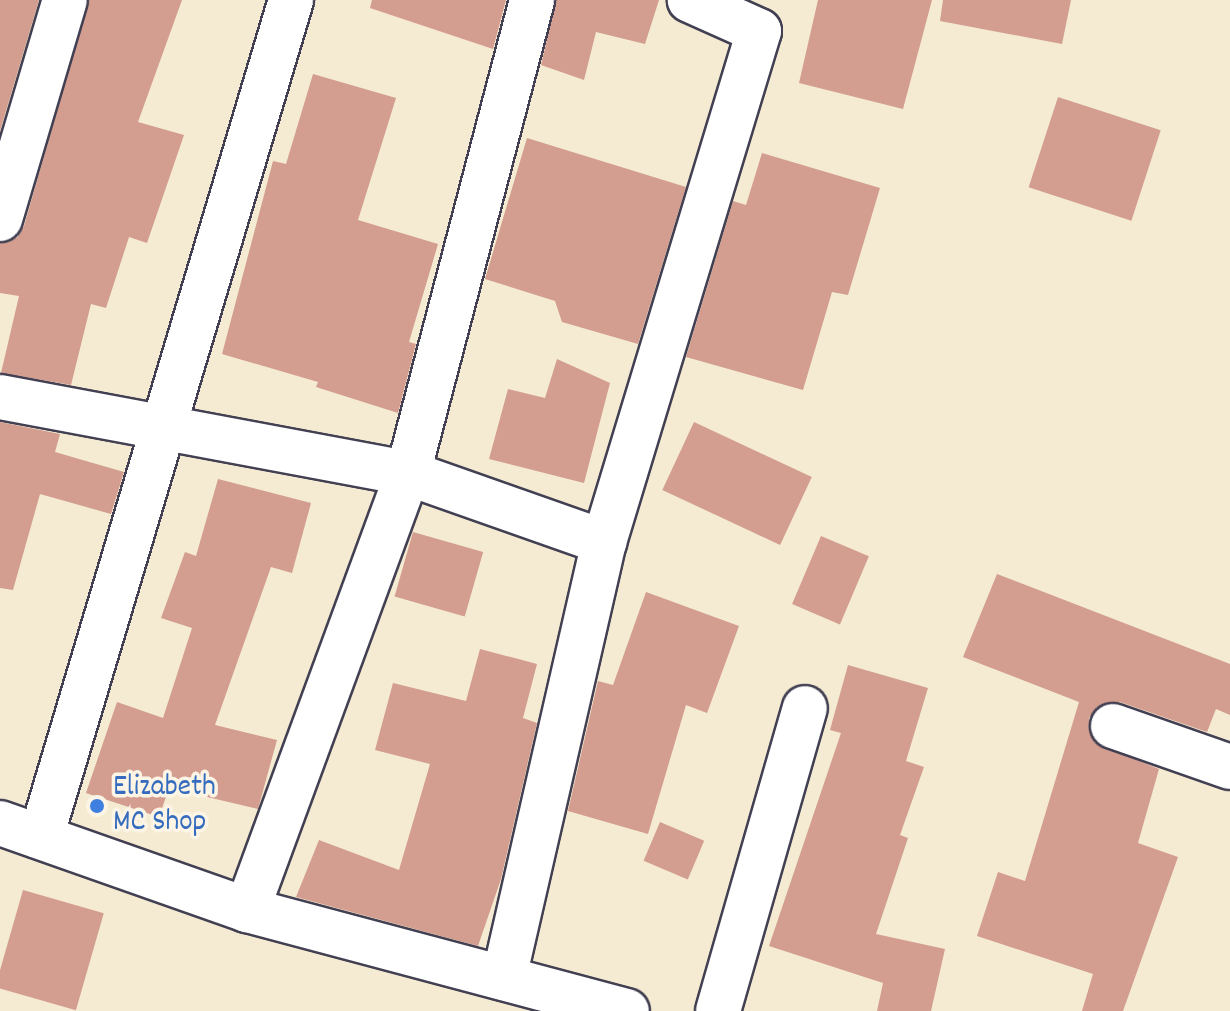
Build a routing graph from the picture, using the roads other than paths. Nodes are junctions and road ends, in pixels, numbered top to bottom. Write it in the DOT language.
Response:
graph roads {
  1 [pos="65,0"];
  2 [pos="291,0"];
  3 [pos="532,0"];
  4 [pos="690,0"];
  5 [pos="0,219"];
  6 [pos="0,397"];
  7 [pos="164,430"];
  8 [pos="408,473"];
  9 [pos="604,542"];
  10 [pos="805,708"];
  11 [pos="1113,726"];
  12 [pos="1230,767"];
  13 [pos="0,823"];
  14 [pos="41,837"];
  15 [pos="247,910"];
  16 [pos="504,978"];
  17 [pos="627,1011"];
  18 [pos="718,1011"];
  1 -- 5 [label="street"];
  2 -- 7 [label="street"];
  3 -- 8 [label="street"];
  4 -- 9 [label="street"];
  6 -- 7 [label="street"];
  7 -- 8 [label="street"];
  7 -- 14 [label="street"];
  8 -- 9 [label="street"];
  8 -- 15 [label="street"];
  9 -- 16 [label="street"];
  10 -- 18 [label="street"];
  11 -- 12 [label="street"];
  13 -- 14 [label="street"];
  14 -- 15 [label="street"];
  15 -- 16 [label="street"];
  16 -- 17 [label="street"];
}
